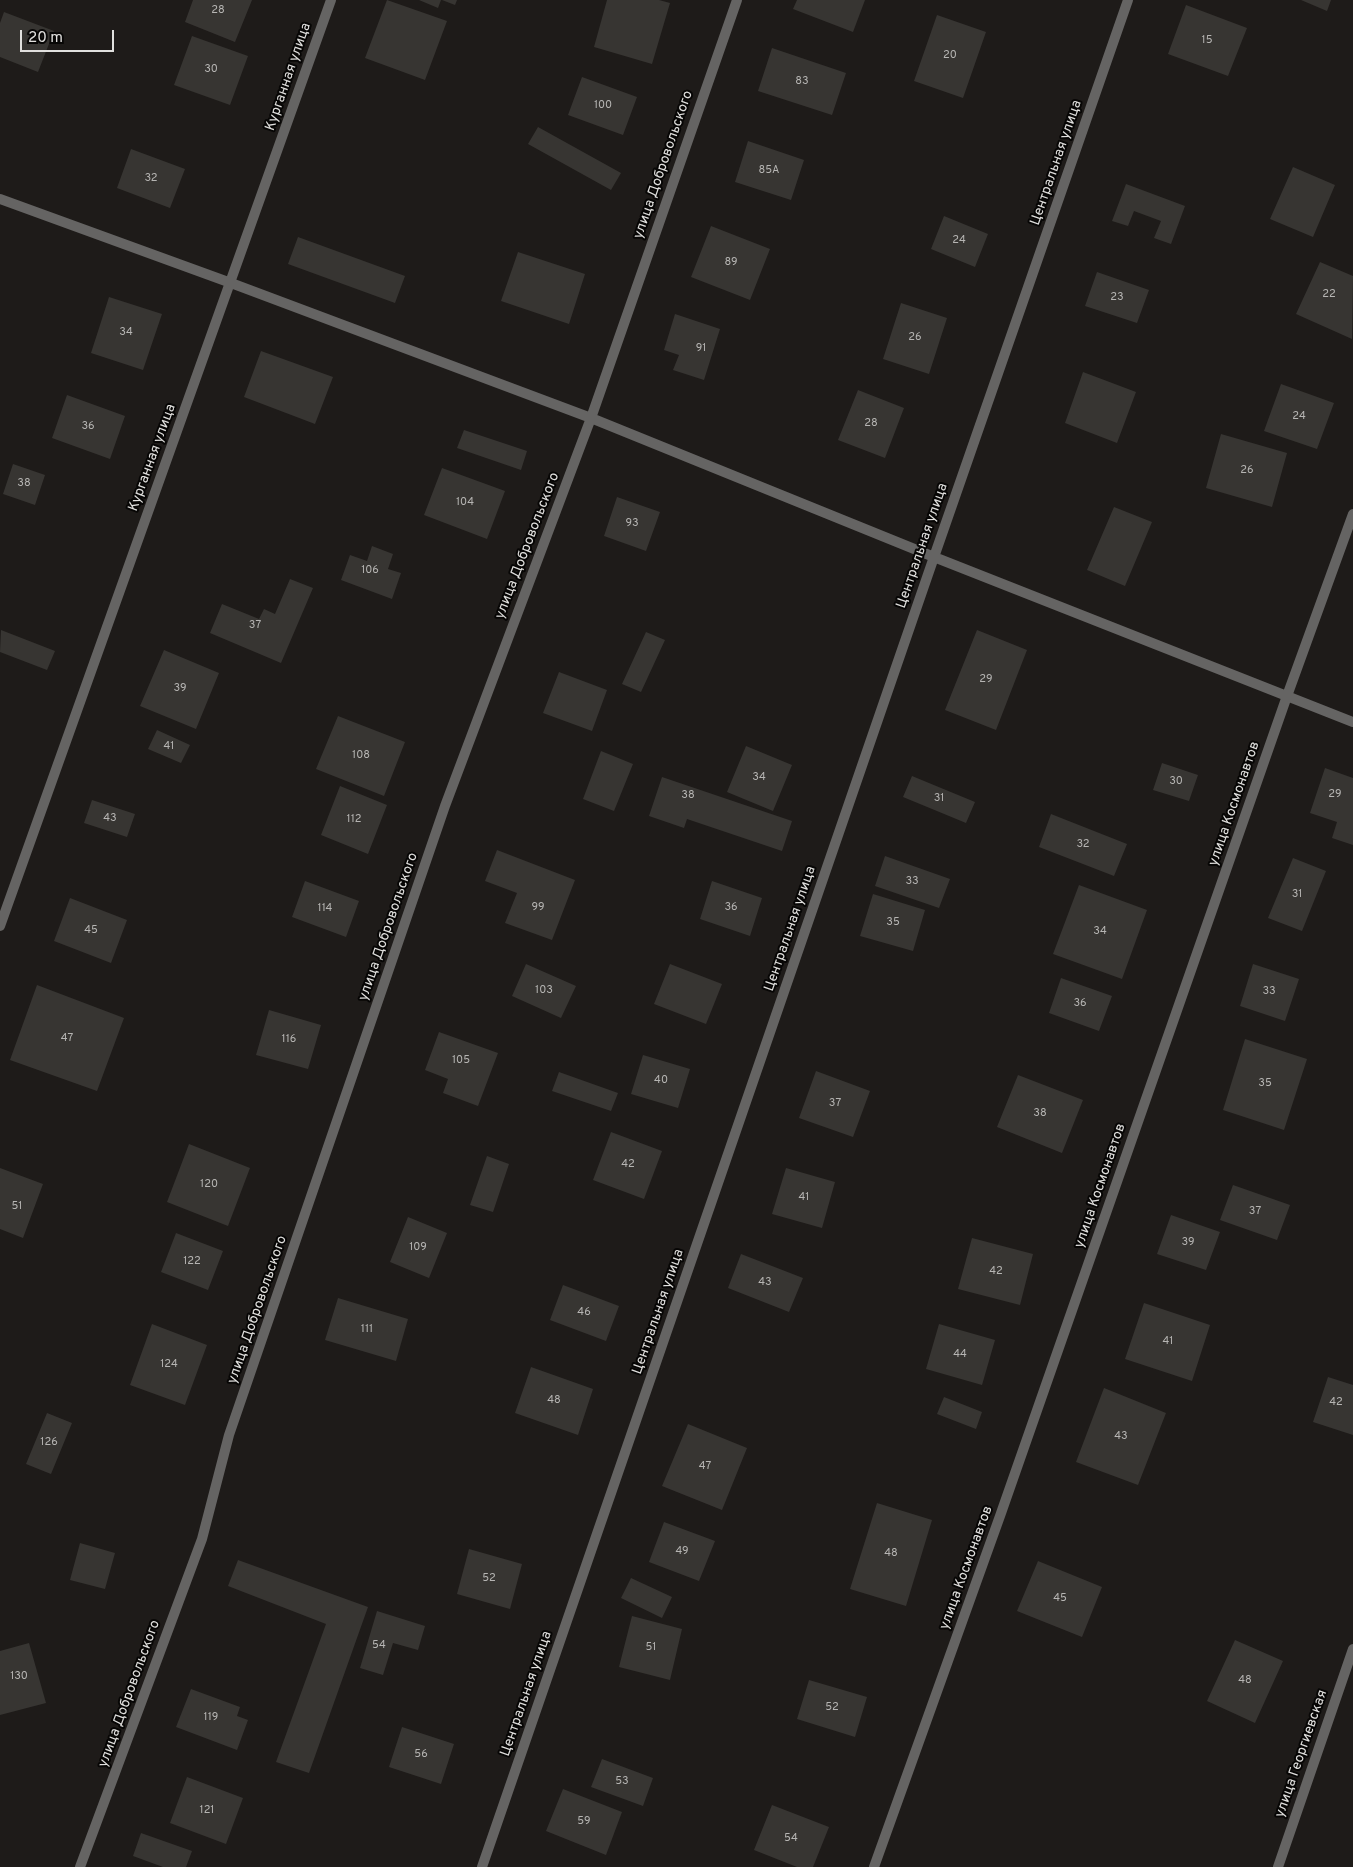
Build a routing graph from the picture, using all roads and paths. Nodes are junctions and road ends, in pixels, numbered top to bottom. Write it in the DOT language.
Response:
graph roads {
  1 [pos="331,0"];
  2 [pos="736,0"];
  3 [pos="1128,0"];
  4 [pos="0,199"];
  5 [pos="231,283"];
  6 [pos="591,418"];
  7 [pos="1353,514"];
  8 [pos="934,558"];
  9 [pos="1287,696"];
  10 [pos="1353,722"];
  11 [pos="0,926"];
  12 [pos="1353,1649"];
  13 [pos="80,1867"];
  14 [pos="482,1867"];
  15 [pos="874,1867"];
  16 [pos="1278,1867"];
  1 -- 5 [label="street, Курганная улица"];
  2 -- 6 [label="street, улица Добровольского"];
  3 -- 8 [label="street, Центральная улица"];
  4 -- 5 [label="street"];
  5 -- 6 [label="street"];
  5 -- 11 [label="street, Курганная улица"];
  6 -- 8 [label="street"];
  6 -- 13 [label="street, улица Добровольского"];
  7 -- 9 [label="street, улица Космонавтов"];
  8 -- 9 [label="street"];
  8 -- 14 [label="street, Центральная улица"];
  9 -- 10 [label="street"];
  9 -- 15 [label="street, улица Космонавтов"];
  12 -- 16 [label="street, улица Георгиевская"];
}
